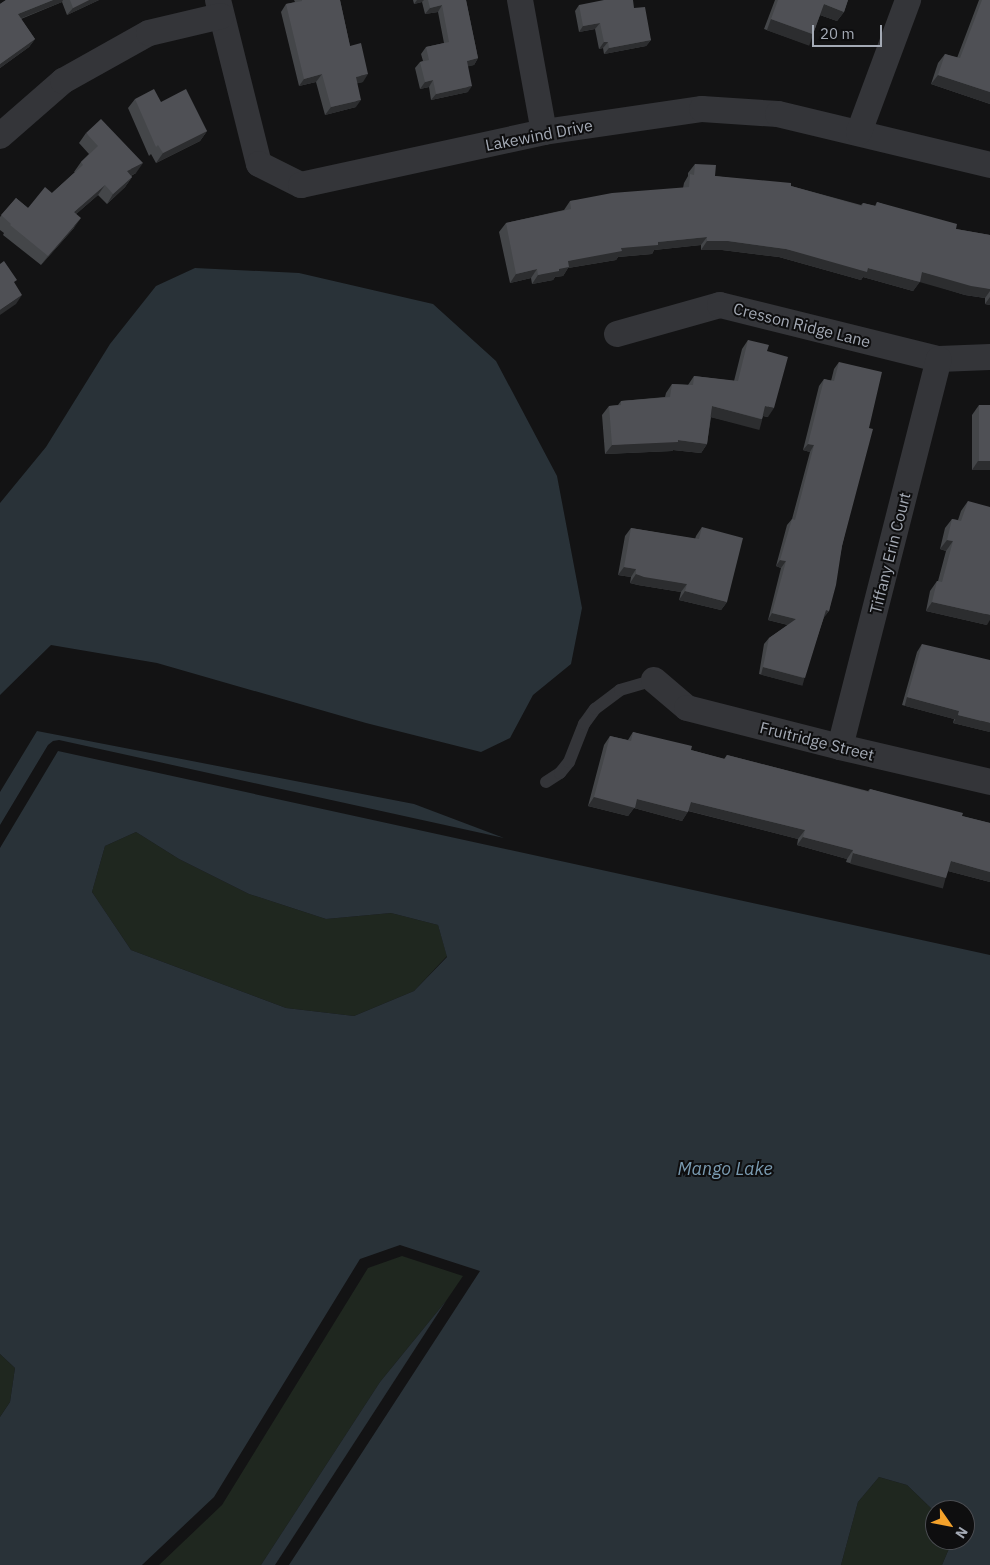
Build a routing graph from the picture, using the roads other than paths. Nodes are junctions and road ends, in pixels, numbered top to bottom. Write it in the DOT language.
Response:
graph roads {
  1 [pos="520,0"];
  2 [pos="908,0"];
  3 [pos="220,8"];
  4 [pos="544,132"];
  5 [pos="859,132"];
  6 [pos="0,136"];
  7 [pos="990,165"];
  8 [pos="617,334"];
  9 [pos="990,358"];
  10 [pos="939,359"];
  11 [pos="654,680"];
  12 [pos="840,747"];
  13 [pos="546,782"];
  14 [pos="990,782"];
  1 -- 4 [label="street"];
  2 -- 5 [label="street"];
  3 -- 4 [label="street, Lakewind Drive"];
  3 -- 6 [label="street"];
  4 -- 5 [label="street, Lakewind Drive"];
  5 -- 7 [label="street, Lakewind Drive"];
  8 -- 10 [label="street, Cresson Ridge Lane"];
  9 -- 10 [label="street, Cresson Ridge Lane"];
  10 -- 12 [label="street, Tiffany Erin Court"];
  11 -- 12 [label="street, Fruitridge Street"];
  11 -- 13 [label="lane"];
  12 -- 14 [label="street, Fruitridge Street"];
}
